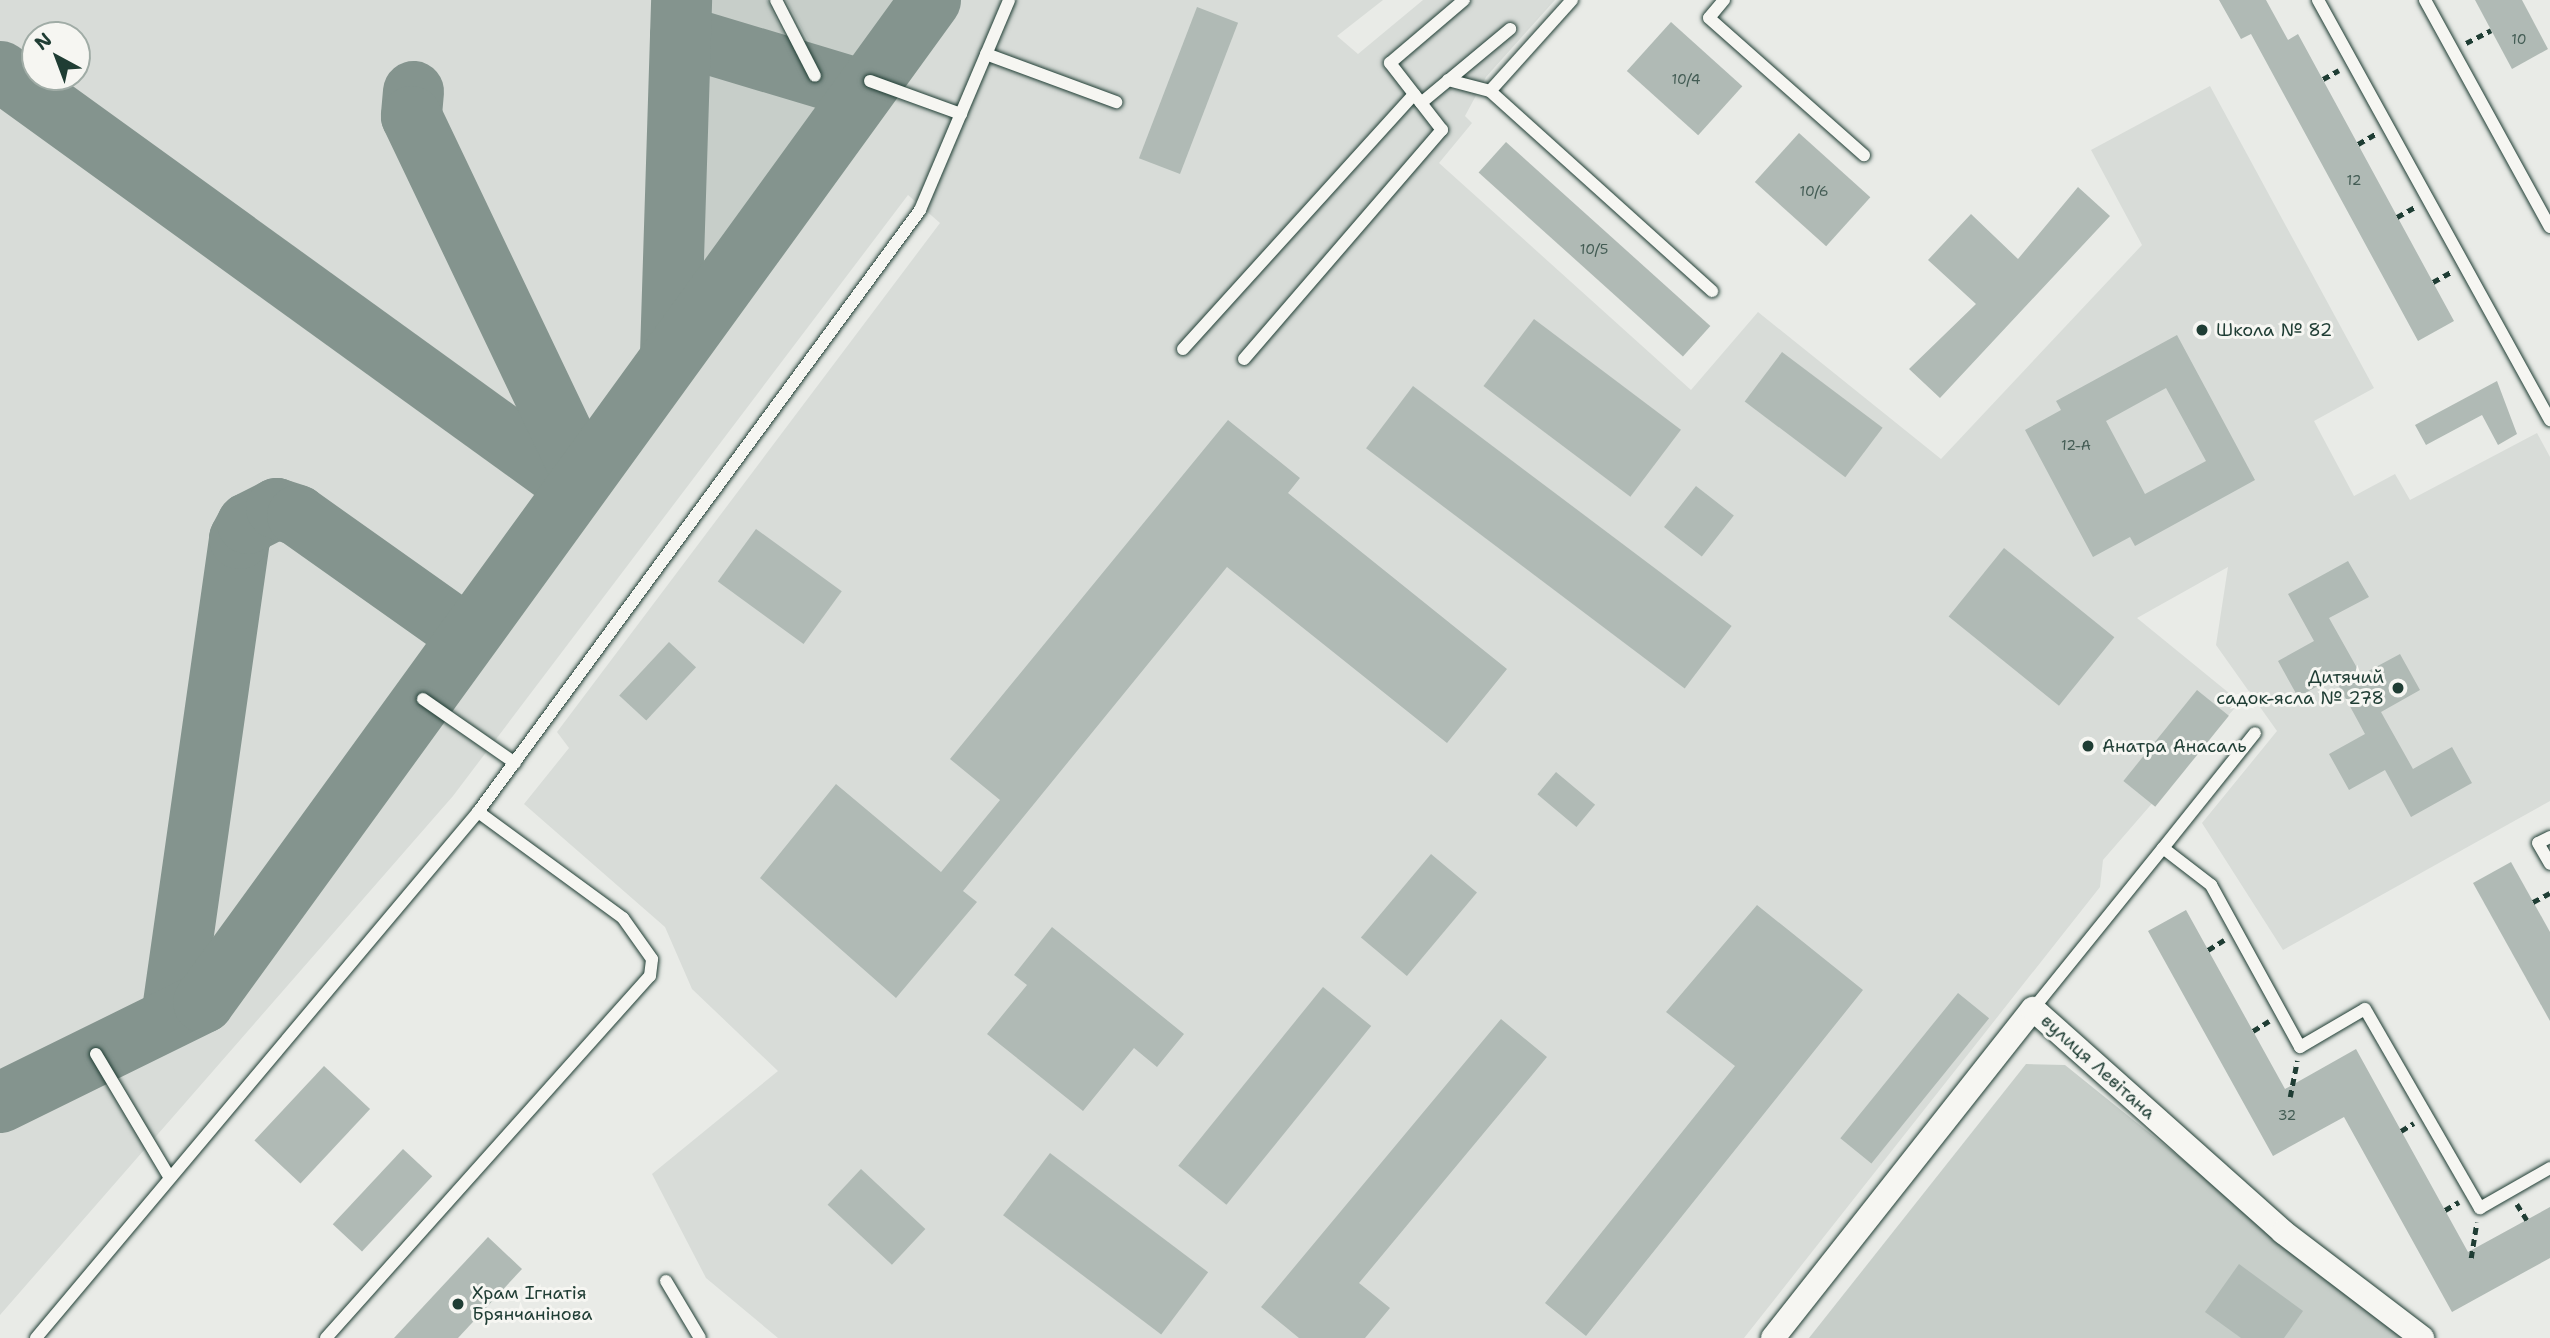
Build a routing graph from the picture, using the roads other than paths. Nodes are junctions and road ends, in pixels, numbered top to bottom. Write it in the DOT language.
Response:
graph roads {
  1 [pos="776,0"];
  2 [pos="1009,0"];
  3 [pos="1464,0"];
  4 [pos="1572,0"];
  5 [pos="1724,0"];
  6 [pos="2318,0"];
  7 [pos="2425,0"];
  8 [pos="1510,29"];
  9 [pos="986,54"];
  10 [pos="815,76"];
  11 [pos="1448,80"];
  12 [pos="870,81"];
  13 [pos="1490,91"];
  14 [pos="1417,99"];
  15 [pos="1116,102"];
  16 [pos="961,114"];
  17 [pos="1864,155"];
  18 [pos="2550,227"];
  19 [pos="1712,291"];
  20 [pos="1184,349"];
  21 [pos="1244,359"];
  22 [pos="2550,420"];
  23 [pos="423,699"];
  24 [pos="2255,733"];
  25 [pos="515,763"];
  26 [pos="478,812"];
  27 [pos="2550,837"];
  28 [pos="2163,848"];
  29 [pos="2550,864"];
  30 [pos="2033,1009"];
  31 [pos="96,1054"];
  32 [pos="2550,1168"];
  33 [pos="170,1178"];
  34 [pos="666,1281"];
  35 [pos="36,1338"];
  36 [pos="326,1338"];
  37 [pos="700,1338"];
  38 [pos="1773,1338"];
  39 [pos="2422,1338"];
  1 -- 10 [label="lane"];
  2 -- 9 [label="lane"];
  3 -- 14 [label="lane"];
  4 -- 13 [label="lane"];
  5 -- 17 [label="lane"];
  6 -- 22 [label="lane"];
  7 -- 18 [label="lane"];
  8 -- 11 [label="lane"];
  9 -- 15 [label="lane"];
  9 -- 16 [label="lane"];
  11 -- 13 [label="lane"];
  11 -- 14 [label="lane"];
  12 -- 16 [label="lane"];
  13 -- 19 [label="lane"];
  14 -- 20 [label="lane"];
  14 -- 21 [label="lane"];
  16 -- 25 [label="lane"];
  23 -- 25 [label="lane"];
  24 -- 28 [label="lane"];
  25 -- 26 [label="lane"];
  26 -- 33 [label="lane"];
  26 -- 36 [label="lane"];
  27 -- 29 [label="lane"];
  28 -- 30 [label="lane"];
  28 -- 32 [label="lane"];
  30 -- 38 [label="street, вулиця Левітана"];
  30 -- 39 [label="street, вулиця Левітана"];
  31 -- 33 [label="lane"];
  33 -- 35 [label="lane"];
  34 -- 37 [label="lane"];
}
